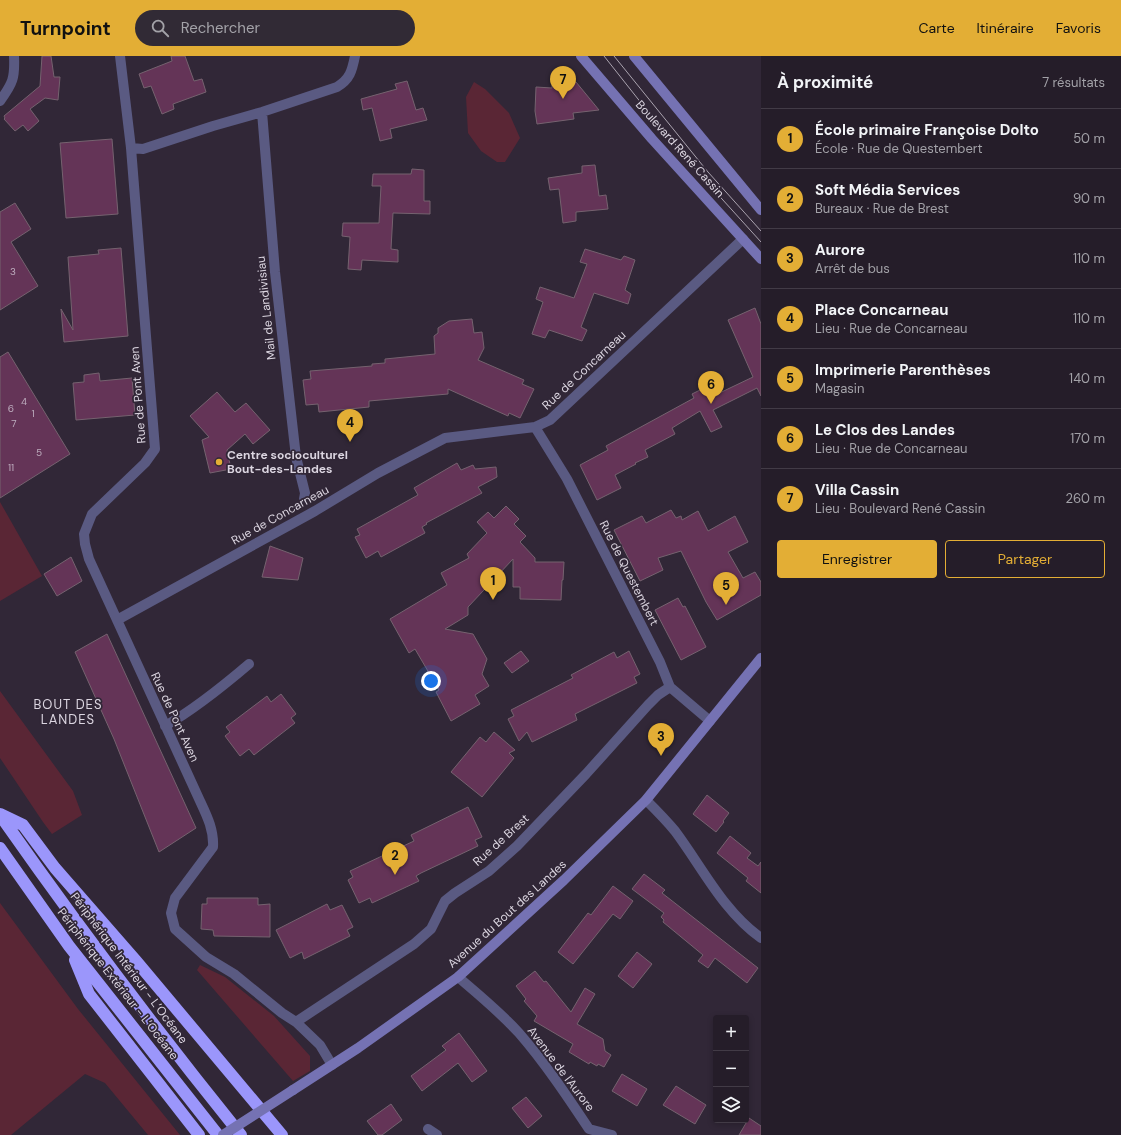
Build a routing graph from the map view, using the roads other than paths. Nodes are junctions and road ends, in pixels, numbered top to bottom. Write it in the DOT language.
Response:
graph roads {
  1 [pos="14,56"];
  2 [pos="120,56"];
  3 [pos="355,56"];
  4 [pos="581,56"];
  5 [pos="634,56"];
  6 [pos="0,101"];
  7 [pos="262,112"];
  8 [pos="131,148"];
  9 [pos="761,210"];
  10 [pos="743,239"];
  11 [pos="761,259"];
  12 [pos="535,427"];
  13 [pos="304,499"];
  14 [pos="117,620"];
  15 [pos="760,662"];
  16 [pos="248,664"];
  17 [pos="670,687"];
  18 [pos="710,721"];
  19 [pos="165,726"];
  20 [pos="646,800"];
  21 [pos="0,814"];
  22 [pos="0,848"];
  23 [pos="761,938"];
  24 [pos="69,946"];
  25 [pos="458,977"];
  26 [pos="296,1022"];
  27 [pos="332,1065"];
  28 [pos="428,1129"];
  29 [pos="587,1132"];
  30 [pos="199,1135"];
  31 [pos="218,1135"];
  32 [pos="223,1135"];
  33 [pos="241,1135"];
  34 [pos="282,1135"];
  35 [pos="437,1135"];
  36 [pos="612,1135"];
  1 -- 6 [label="street"];
  2 -- 8 [label="street, Rue de Pont Aven"];
  3 -- 7 [label="street"];
  4 -- 10 [label="street, Boulevard René Cassin"];
  5 -- 9 [label="street, Boulevard René Cassin"];
  7 -- 8 [label="street"];
  7 -- 13 [label="street, Mail de Landivisiau"];
  8 -- 14 [label="street, Rue de Pont Aven"];
  10 -- 11 [label="street, Boulevard René Cassin"];
  10 -- 12 [label="street, Rue de Concarneau"];
  12 -- 14 [label="street, Rue de Concarneau"];
  12 -- 17 [label="street, Rue de Questembert"];
  14 -- 19 [label="street, Rue de Pont Aven"];
  15 -- 18 [label="street, Avenue du Bout des Landes"];
  16 -- 19 [label="street"];
  17 -- 18 [label="street, Rue de Questembert"];
  17 -- 26 [label="street, Rue de Brest"];
  18 -- 20 [label="street, Avenue du Bout des Landes"];
  19 -- 26 [label="street, Rue de Pont Aven"];
  20 -- 23 [label="street"];
  20 -- 25 [label="street, Avenue du Bout des Landes"];
  21 -- 33 [label="highway, Périphérique Intérieur - L’Océane"];
  21 -- 34 [label="highway"];
  22 -- 24 [label="highway, Périphérique Extérieur - L’Océane"];
  24 -- 30 [label="highway"];
  24 -- 31 [label="highway, Périphérique Extérieur - L’Océane"];
  25 -- 27 [label="street, Avenue du Bout des Landes"];
  25 -- 29 [label="street, Avenue de l'Aurore"];
  26 -- 27 [label="street"];
  27 -- 32 [label="street, Avenue du Bout des Landes, bridge"];
  28 -- 35 [label="street"];
  29 -- 36 [label="street, Avenue de l'Aurore"];
}
